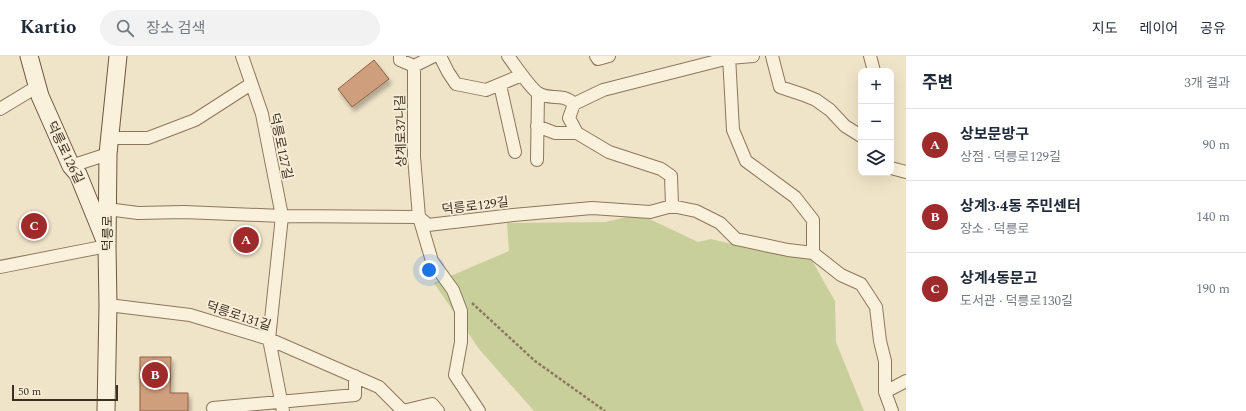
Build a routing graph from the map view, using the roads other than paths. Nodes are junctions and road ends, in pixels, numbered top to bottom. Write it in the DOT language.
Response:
graph roads {
  1 [pos="29,56"];
  2 [pos="118,56"];
  3 [pos="242,56"];
  4 [pos="400,56"];
  5 [pos="434,56"];
  6 [pos="440,56"];
  7 [pos="508,56"];
  8 [pos="753,56"];
  9 [pos="772,56"];
  10 [pos="870,56"];
  11 [pos="729,57"];
  12 [pos="414,66"];
  13 [pos="873,68"];
  14 [pos="522,75"];
  15 [pos="251,84"];
  16 [pos="500,85"];
  17 [pos="38,86"];
  18 [pos="538,93"];
  19 [pos="574,104"];
  20 [pos="0,109"];
  21 [pos="537,126"];
  22 [pos="576,133"];
  23 [pos="858,134"];
  24 [pos="109,146"];
  25 [pos="515,152"];
  26 [pos="537,160"];
  27 [pos="71,166"];
  28 [pos="894,169"];
  29 [pos="906,172"];
  30 [pos="672,206"];
  31 [pos="107,208"];
  32 [pos="282,216"];
  33 [pos="419,217"];
  34 [pos="107,246"];
  35 [pos="813,253"];
  36 [pos="0,267"];
  37 [pos="108,305"];
  38 [pos="269,339"];
  39 [pos="355,376"];
  40 [pos="906,381"];
  41 [pos="885,392"];
  42 [pos="283,406"];
  43 [pos="213,408"];
  44 [pos="106,411"];
  45 [pos="403,411"];
  46 [pos="438,411"];
  47 [pos="479,411"];
  48 [pos="892,411"];
  1 -- 17 [label="main road, 덕릉로126길"];
  2 -- 24 [label="main road, 덕릉로"];
  3 -- 15 [label="street, 덕릉로127길"];
  4 -- 12 [label="street"];
  5 -- 12 [label="street"];
  6 -- 16 [label="street"];
  7 -- 14 [label="street"];
  8 -- 11 [label="street"];
  9 -- 23 [label="street"];
  10 -- 13 [label="street"];
  11 -- 19 [label="street"];
  11 -- 35 [label="street"];
  12 -- 33 [label="street, 상계로37나길"];
  14 -- 16 [label="street"];
  14 -- 18 [label="street"];
  15 -- 24 [label="street"];
  15 -- 32 [label="street, 덕릉로127길"];
  16 -- 25 [label="street"];
  17 -- 20 [label="street"];
  17 -- 27 [label="main road, 덕릉로126길"];
  18 -- 19 [label="street"];
  18 -- 21 [label="street"];
  19 -- 22 [label="street"];
  21 -- 22 [label="street"];
  21 -- 26 [label="street"];
  22 -- 30 [label="street"];
  24 -- 27 [label="street"];
  24 -- 31 [label="main road, 덕릉로"];
  27 -- 34 [label="main road, 덕릉로126길"];
  28 -- 29 [label="street"];
  30 -- 33 [label="street, 덕릉로129길"];
  30 -- 35 [label="street, 덕릉로129길"];
  31 -- 32 [label="street, 덕릉로129길"];
  31 -- 34 [label="main road, 덕릉로"];
  32 -- 33 [label="street, 덕릉로129길"];
  32 -- 38 [label="street"];
  33 -- 47 [label="street, 상계로37나길"];
  34 -- 36 [label="street"];
  34 -- 37 [label="main road, 덕릉로"];
  35 -- 41 [label="street"];
  37 -- 38 [label="street, 덕릉로131길"];
  37 -- 44 [label="main road, 덕릉로"];
  38 -- 39 [label="street, 덕릉로131길"];
  38 -- 42 [label="street"];
  39 -- 42 [label="street"];
  39 -- 45 [label="street, 덕릉로131길"];
  40 -- 41 [label="street"];
  41 -- 48 [label="street"];
  42 -- 43 [label="street"];
  45 -- 46 [label="street, 덕릉로131길"];
}
